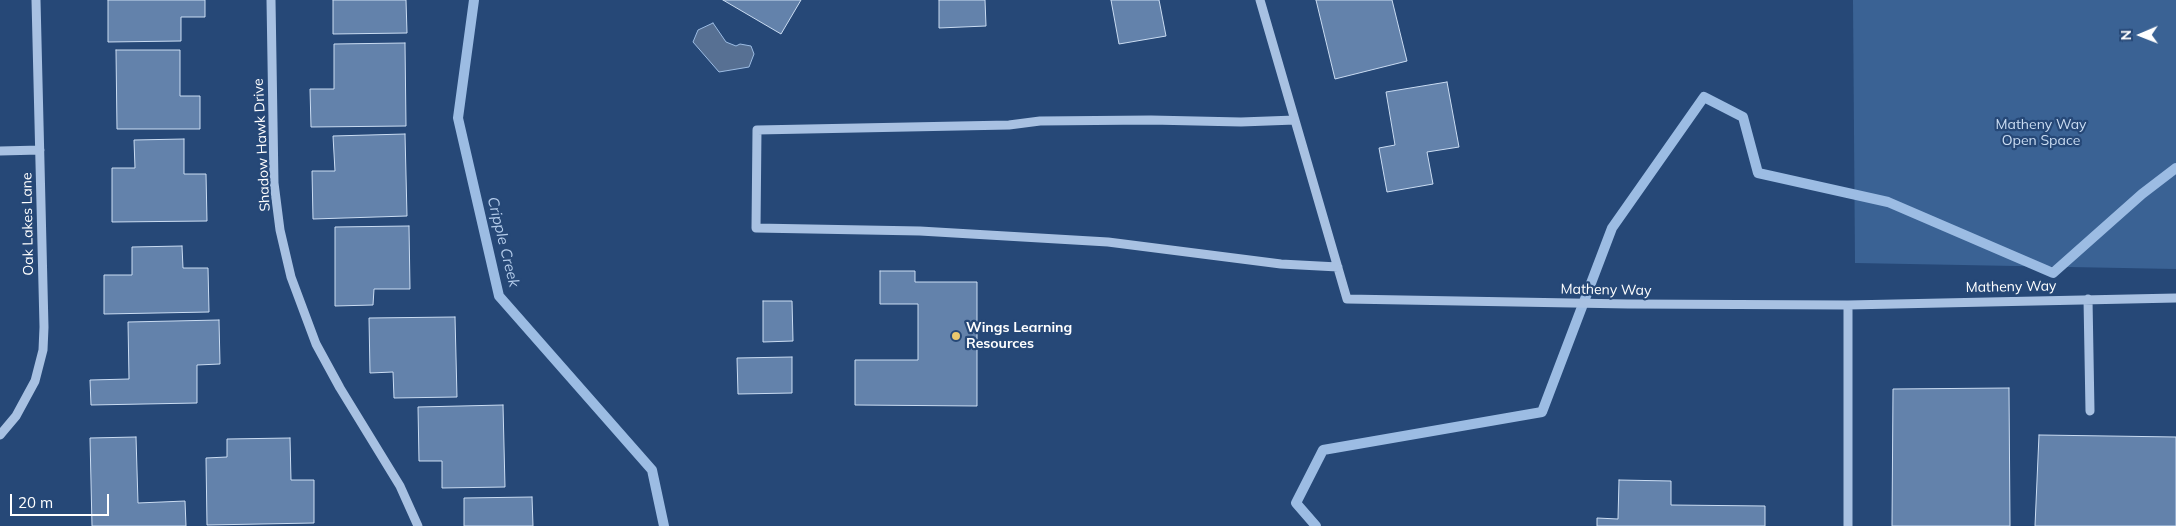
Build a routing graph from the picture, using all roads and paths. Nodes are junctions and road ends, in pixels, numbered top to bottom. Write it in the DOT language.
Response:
graph roads {
  1 [pos="36,0"];
  2 [pos="271,0"];
  3 [pos="1260,0"];
  4 [pos="1295,120"];
  5 [pos="40,150"];
  6 [pos="0,151"];
  7 [pos="1338,267"];
  8 [pos="2176,298"];
  9 [pos="2088,300"];
  10 [pos="1848,304"];
  11 [pos="2090,411"];
  12 [pos="0,435"];
  13 [pos="418,526"];
  14 [pos="1848,526"];
  1 -- 5 [label="street, Oak Lakes Lane"];
  2 -- 13 [label="street, Shadow Hawk Drive"];
  3 -- 4 [label="street, Matheny Way"];
  4 -- 7 [label="street, Matheny Way"];
  4 -- 7 [label="street"];
  5 -- 6 [label="street"];
  5 -- 12 [label="street, Oak Lakes Lane"];
  7 -- 10 [label="street, Matheny Way"];
  8 -- 9 [label="street, Matheny Way"];
  9 -- 10 [label="street, Matheny Way"];
  9 -- 11 [label="street"];
  10 -- 14 [label="street"];
}
